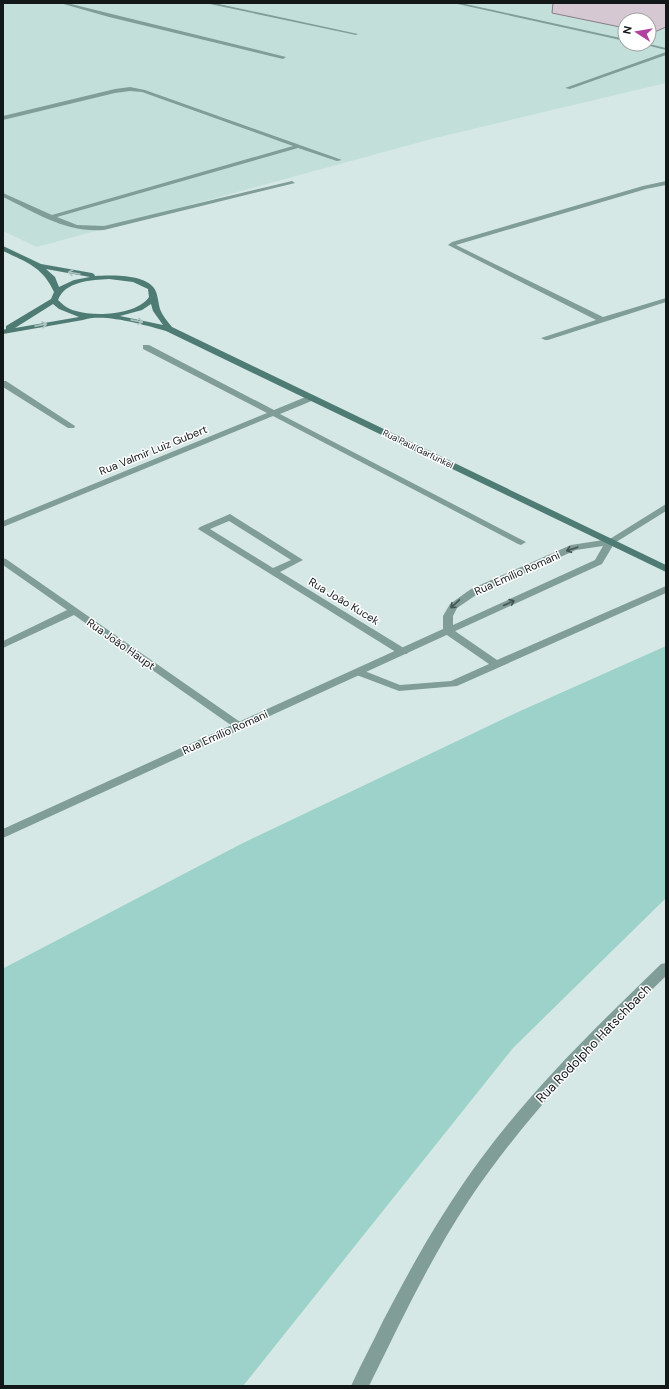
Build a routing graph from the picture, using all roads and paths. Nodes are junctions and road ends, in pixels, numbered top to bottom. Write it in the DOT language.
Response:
graph roads {
  1 [pos="62,3"];
  2 [pos="207,3"];
  3 [pos="455,3"];
  4 [pos="236,4"];
  5 [pos="224,7"];
  6 [pos="356,34"];
  7 [pos="617,38"];
  8 [pos="666,53"];
  9 [pos="283,57"];
  10 [pos="568,88"];
  11 [pos="3,118"];
  12 [pos="298,146"];
  13 [pos="339,160"];
  14 [pos="292,183"];
  15 [pos="666,184"];
  16 [pos="3,195"];
  17 [pos="51,217"];
  18 [pos="3,248"];
  19 [pos="39,266"];
  20 [pos="109,277"];
  21 [pos="58,292"];
  22 [pos="153,297"];
  23 [pos="54,300"];
  24 [pos="666,300"];
  25 [pos="91,316"];
  26 [pos="104,316"];
  27 [pos="603,320"];
  28 [pos="169,329"];
  29 [pos="3,332"];
  30 [pos="545,338"];
  31 [pos="146,347"];
  32 [pos="3,383"];
  33 [pos="311,398"];
  34 [pos="274,413"];
  35 [pos="71,426"];
  36 [pos="666,506"];
  37 [pos="3,524"];
  38 [pos="521,542"];
  39 [pos="610,542"];
  40 [pos="3,561"];
  41 [pos="666,569"];
  42 [pos="272,572"];
  43 [pos="666,589"];
  44 [pos="74,611"];
  45 [pos="448,631"];
  46 [pos="3,645"];
  47 [pos="403,652"];
  48 [pos="497,664"];
  49 [pos="358,672"];
  50 [pos="239,726"];
  51 [pos="3,834"];
  52 [pos="666,968"];
  53 [pos="360,1386"];
  1 -- 9 [label="street"];
  2 -- 5 [label="street"];
  3 -- 7 [label="street"];
  4 -- 5 [label="street"];
  5 -- 6 [label="street"];
  8 -- 10 [label="street"];
  11 -- 12 [label="street"];
  12 -- 13 [label="street"];
  12 -- 17 [label="street"];
  14 -- 17 [label="street"];
  15 -- 27 [label="street"];
  16 -- 17 [label="street"];
  18 -- 19 [label="main road"];
  20 -- 19 [label="main road, one-way"];
  19 -- 21 [label="main road"];
  20 -- 21 [label="main road"];
  20 -- 22 [label="main road"];
  21 -- 23 [label="main road"];
  22 -- 26 [label="main road"];
  22 -- 28 [label="main road"];
  23 -- 25 [label="main road"];
  23 -- 29 [label="main road"];
  24 -- 27 [label="street"];
  25 -- 26 [label="main road"];
  29 -- 25 [label="main road, one-way"];
  26 -- 28 [label="main road, Rua Paul Garfunkel, one-way"];
  27 -- 30 [label="street"];
  28 -- 33 [label="main road, Rua Paul Garfunkel"];
  31 -- 34 [label="street"];
  32 -- 35 [label="street"];
  33 -- 34 [label="street, Rua Valmir Luiz Gubert"];
  33 -- 39 [label="main road, Rua Paul Garfunkel"];
  34 -- 37 [label="street, Rua Valmir Luiz Gubert"];
  34 -- 38 [label="street"];
  36 -- 39 [label="street, Rua Emílio Romani"];
  39 -- 41 [label="main road, Rua Paul Garfunkel"];
  45 -- 39 [label="street, Rua Emílio Romani, one-way"];
  39 -- 45 [label="street, Rua Emílio Romani, one-way"];
  40 -- 44 [label="street, Rua João Haupt"];
  42 -- 42 [label="street, Rua João Kucek"];
  42 -- 47 [label="street, Rua João Kucek"];
  43 -- 48 [label="street"];
  44 -- 46 [label="street"];
  44 -- 50 [label="street, Rua João Haupt"];
  45 -- 47 [label="street, Rua Emílio Romani"];
  45 -- 48 [label="street"];
  47 -- 49 [label="street, Rua Emílio Romani"];
  48 -- 49 [label="street"];
  49 -- 50 [label="street, Rua Emílio Romani"];
  50 -- 51 [label="street, Rua Emílio Romani"];
  52 -- 53 [label="street, Rua Rodolpho Hatschbach"];
}
